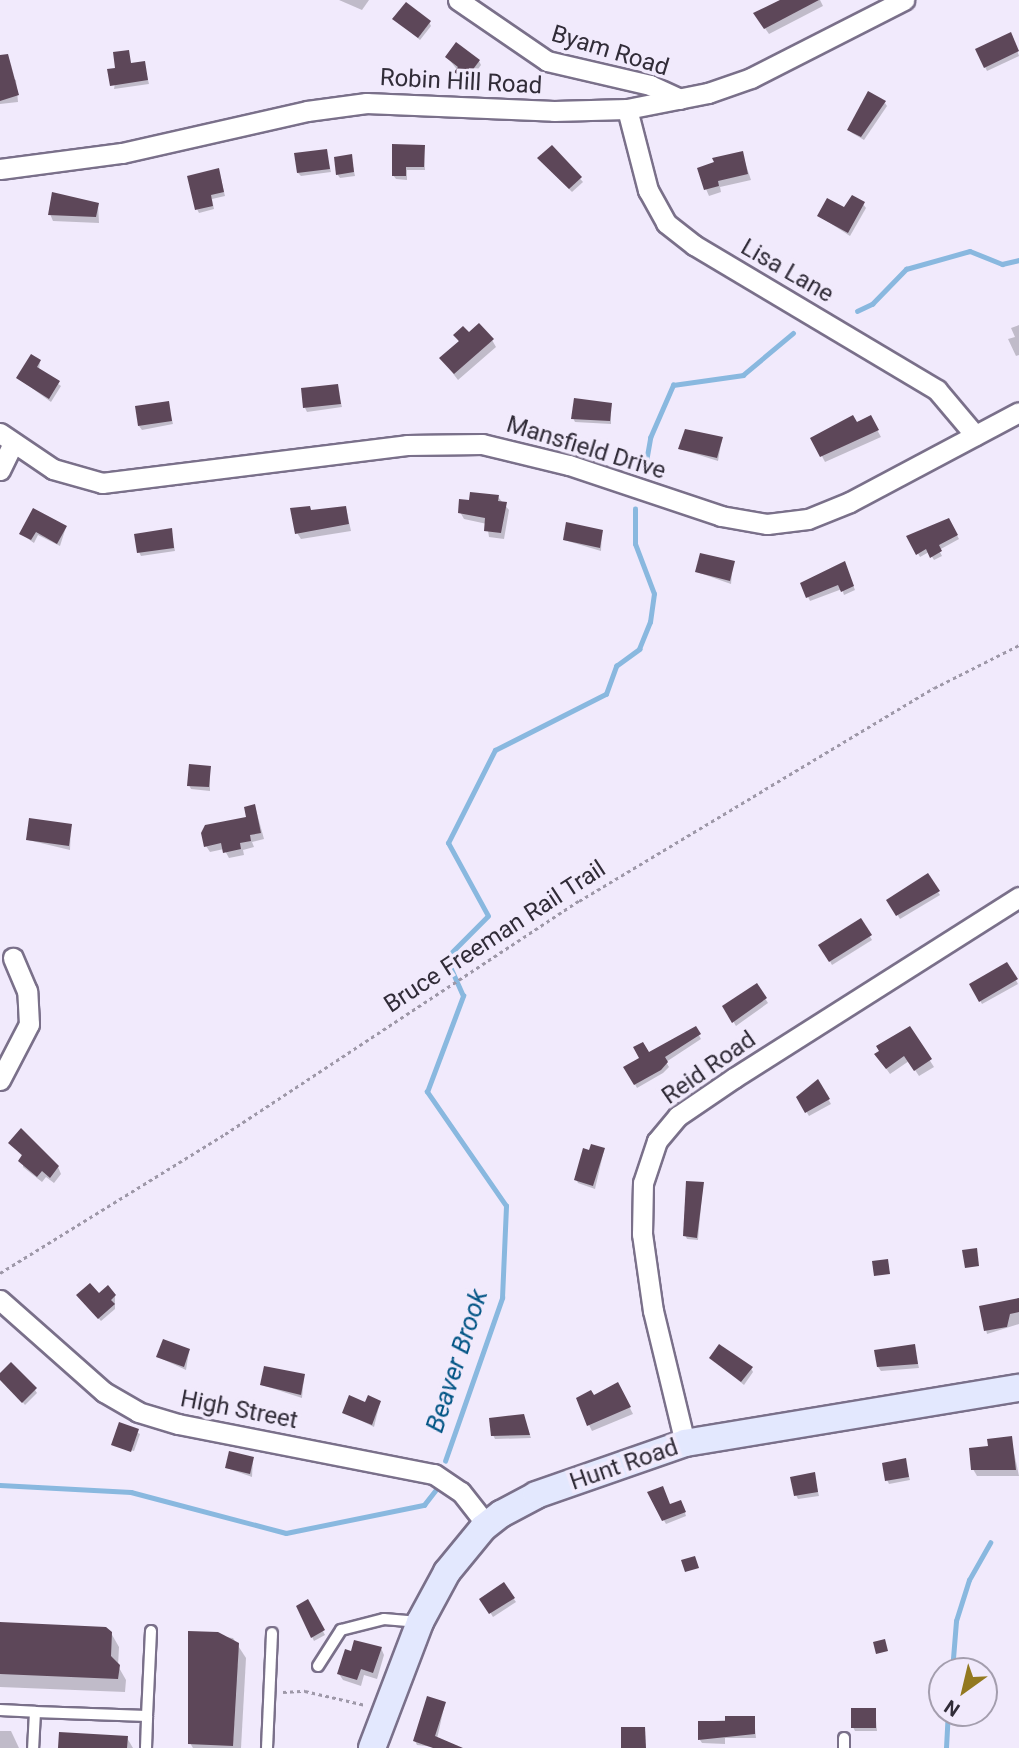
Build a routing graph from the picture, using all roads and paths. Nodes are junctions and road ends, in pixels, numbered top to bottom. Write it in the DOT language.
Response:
graph roads {
  1 [pos="458,0"];
  2 [pos="904,0"];
  3 [pos="680,99"];
  4 [pos="627,109"];
  5 [pos="0,169"];
  6 [pos="1019,412"];
  7 [pos="975,435"];
  8 [pos="7,438"];
  9 [pos="0,470"];
  10 [pos="1019,645"];
  11 [pos="1019,897"];
  12 [pos="13,958"];
  13 [pos="0,1080"];
  14 [pos="0,1273"];
  15 [pos="0,1300"];
  16 [pos="1019,1388"];
  17 [pos="685,1443"];
  18 [pos="487,1525"];
  19 [pos="420,1622"];
  20 [pos="151,1631"];
  21 [pos="272,1633"];
  22 [pos="318,1666"];
  23 [pos="269,1693"];
  24 [pos="0,1710"];
  25 [pos="35,1712"];
  26 [pos="385,1712"];
  27 [pos="147,1716"];
  28 [pos="33,1748"];
  29 [pos="146,1748"];
  30 [pos="267,1748"];
  31 [pos="372,1748"];
  1 -- 3 [label="street, Byam Road"];
  2 -- 3 [label="street, Robin Hill Road"];
  3 -- 4 [label="street, Robin Hill Road"];
  4 -- 5 [label="street, Robin Hill Road"];
  4 -- 7 [label="street, Lisa Lane"];
  6 -- 7 [label="street, Mansfield Drive"];
  7 -- 8 [label="street, Mansfield Drive"];
  8 -- 9 [label="street"];
  10 -- 14 [label="path, Bruce Freeman Rail Trail"];
  11 -- 17 [label="street, Reid Road"];
  12 -- 13 [label="street"];
  15 -- 18 [label="street, High Street"];
  16 -- 17 [label="street, Hunt Road"];
  17 -- 18 [label="street, Hunt Road"];
  18 -- 19 [label="street, Hunt Road"];
  19 -- 22 [label="lane"];
  19 -- 26 [label="street, Hunt Road"];
  20 -- 27 [label="lane"];
  21 -- 23 [label="lane"];
  23 -- 26 [label="path"];
  23 -- 30 [label="lane"];
  24 -- 25 [label="lane"];
  25 -- 27 [label="lane"];
  25 -- 28 [label="lane"];
  26 -- 31 [label="street, Hunt Road"];
  27 -- 29 [label="lane"];
}
